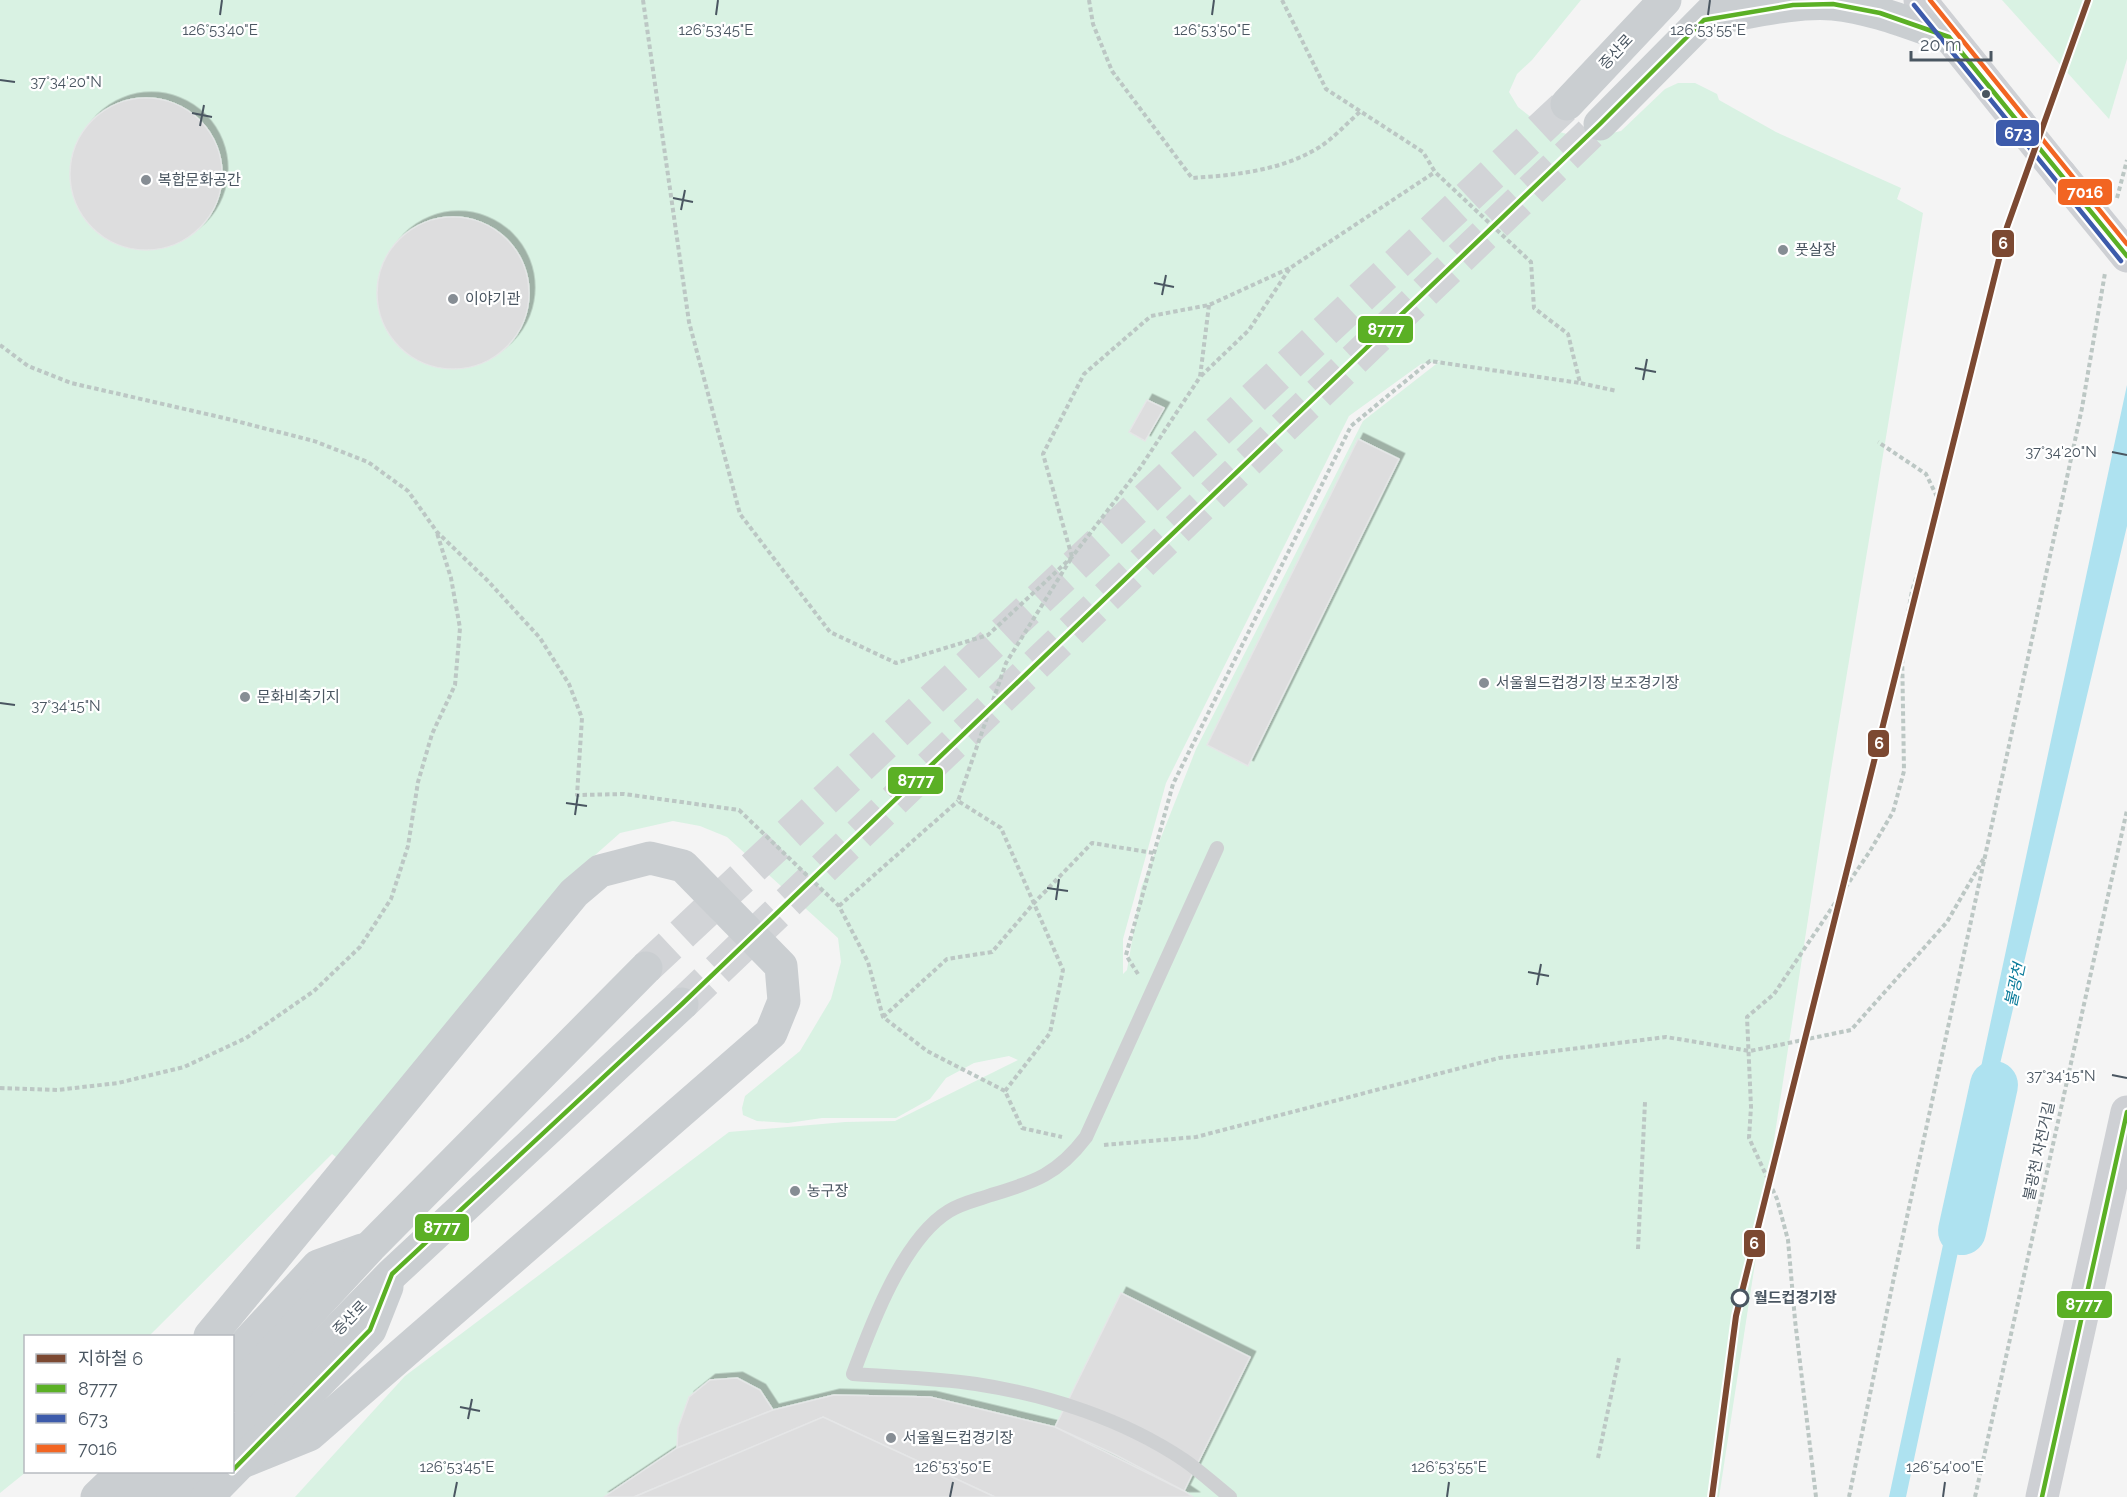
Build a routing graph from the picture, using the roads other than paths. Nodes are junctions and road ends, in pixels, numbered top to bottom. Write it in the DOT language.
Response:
graph roads {
  1 [pos="1665,0"];
  2 [pos="1920,0"];
  3 [pos="1714,10"];
  4 [pos="1949,37"];
  5 [pos="1567,104"];
  6 [pos="1600,124"];
  7 [pos="2116,264"];
  8 [pos="1217,848"];
  9 [pos="646,968"];
  10 [pos="681,1004"];
  11 [pos="2127,1112"];
  12 [pos="370,1247"];
  13 [pos="211,1335"];
  14 [pos="234,1357"];
  15 [pos="234,1394"];
  16 [pos="237,1450"];
  17 [pos="122,1473"];
  18 [pos="158,1473"];
  19 [pos="199,1473"];
  20 [pos="222,1473"];
  21 [pos="97,1497"];
  22 [pos="133,1497"];
  23 [pos="173,1497"];
  24 [pos="207,1497"];
  25 [pos="1230,1497"];
  26 [pos="2042,1497"];
  1 -- 5 [label="main road, 증산로"];
  2 -- 4 [label="street"];
  3 -- 4 [label="main road"];
  3 -- 6 [label="main road"];
  4 -- 7 [label="street, bridge"];
  8 -- 25 [label="lane"];
  9 -- 12 [label="main road"];
  10 -- 16 [label="main road"];
  11 -- 26 [label="street"];
  12 -- 14 [label="main road"];
  12 -- 15 [label="main road"];
  13 -- 16 [label="main road"];
  17 -- 21 [label="main road"];
  18 -- 22 [label="main road"];
  19 -- 23 [label="main road"];
  20 -- 24 [label="main road"];
}
